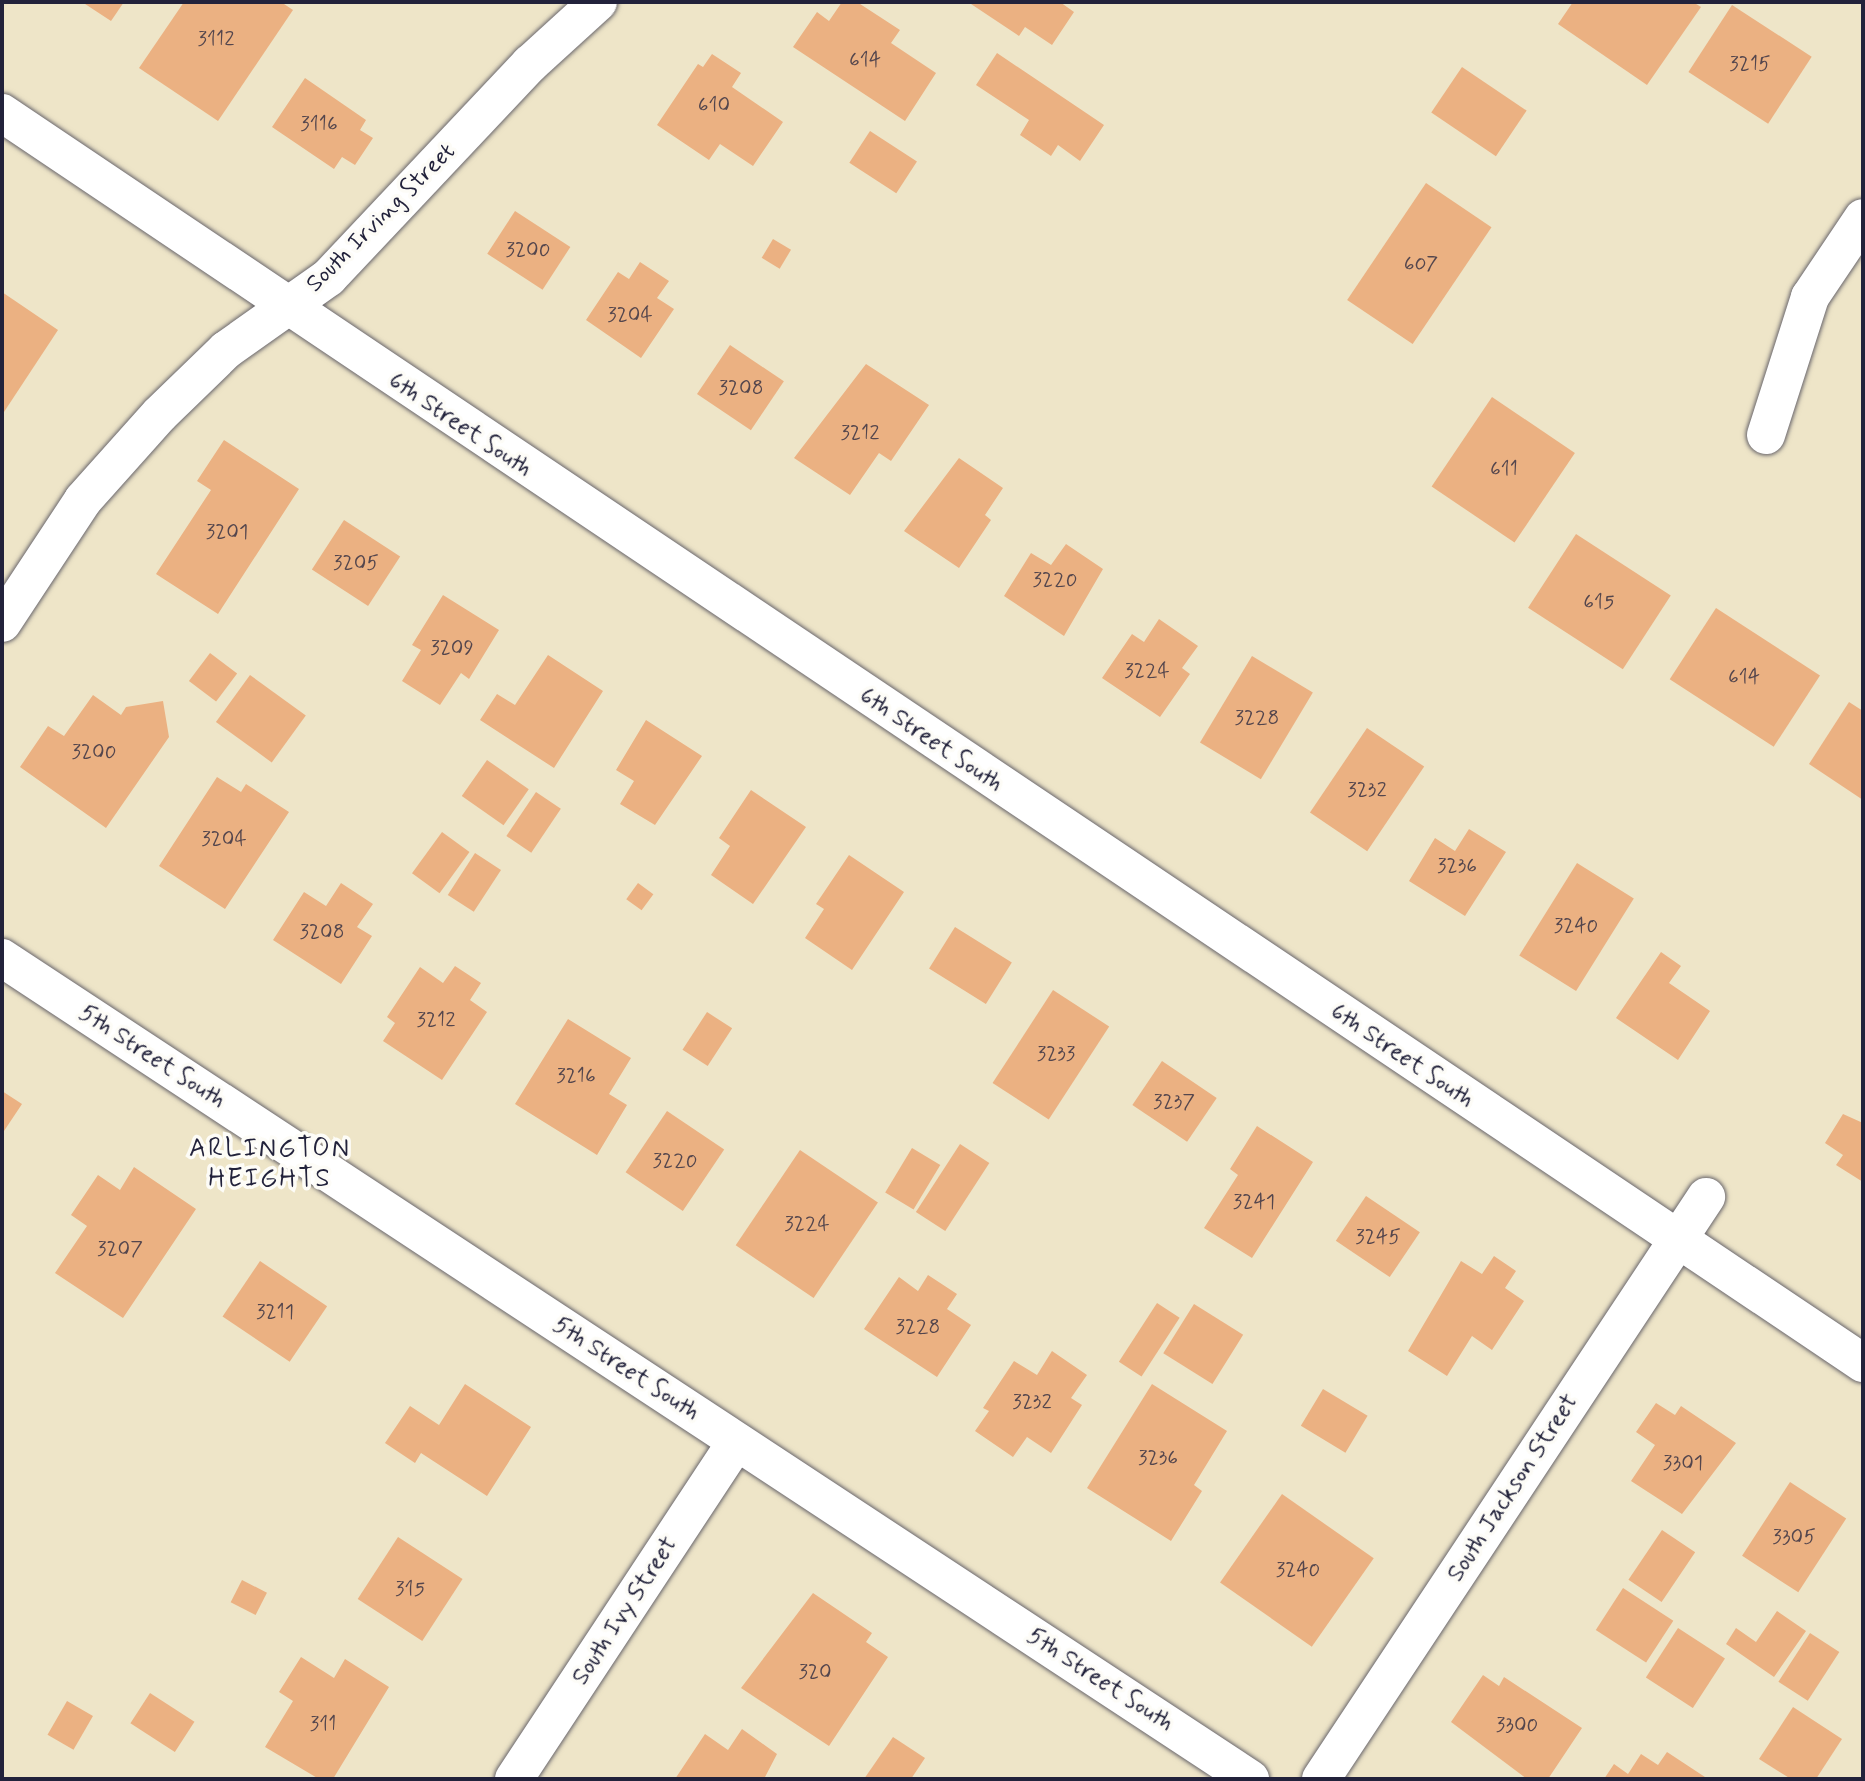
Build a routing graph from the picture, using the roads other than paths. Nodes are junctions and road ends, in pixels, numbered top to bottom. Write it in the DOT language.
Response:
graph roads {
  1 [pos="598,2"];
  2 [pos="2,113"];
  3 [pos="1863,218"];
  4 [pos="287,309"];
  5 [pos="1766,435"];
  6 [pos="2,622"];
  7 [pos="2,958"];
  8 [pos="1706,1197"];
  9 [pos="1676,1240"];
  10 [pos="1863,1363"];
  11 [pos="736,1442"];
  12 [pos="514,1779"];
  13 [pos="1250,1779"];
  14 [pos="1321,1779"];
  1 -- 4 [label="street, South Irving Street"];
  2 -- 4 [label="street, 6th Street South"];
  3 -- 5 [label="street"];
  4 -- 6 [label="street, South Irving Street"];
  4 -- 9 [label="street, 6th Street South"];
  7 -- 11 [label="street, 5th Street South"];
  8 -- 9 [label="street, South Jackson Street"];
  9 -- 10 [label="street, 6th Street South"];
  9 -- 14 [label="street, South Jackson Street"];
  11 -- 12 [label="street, South Ivy Street"];
  11 -- 13 [label="street, 5th Street South"];
}
